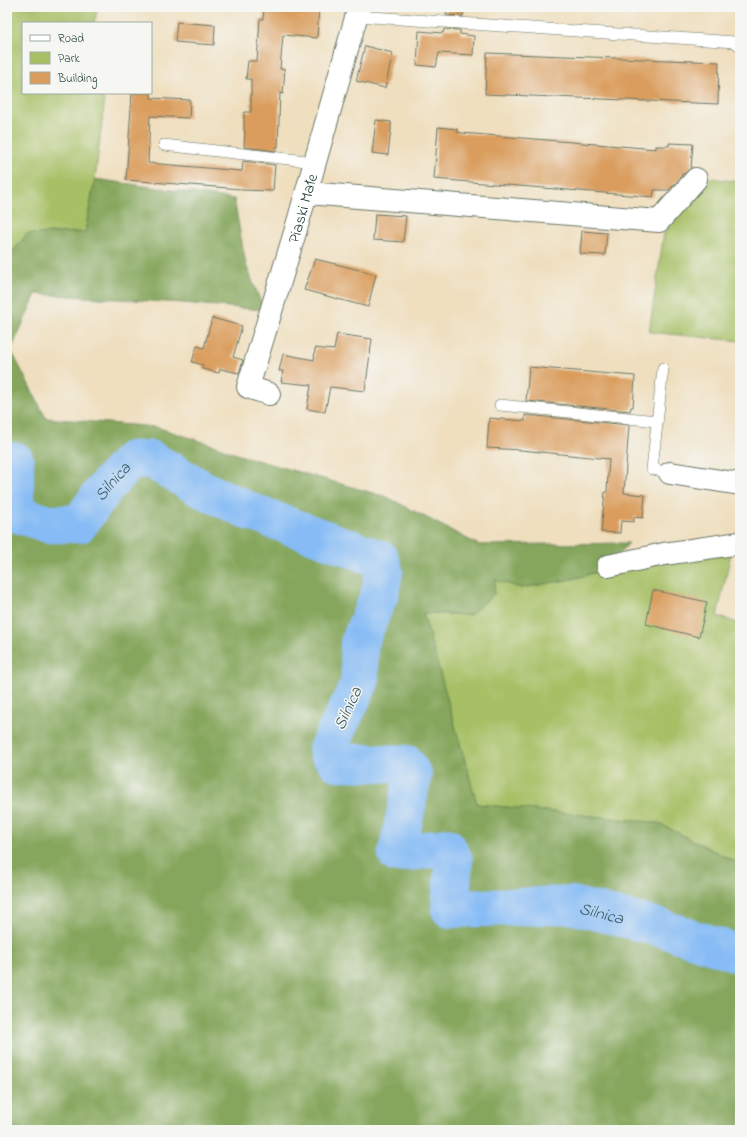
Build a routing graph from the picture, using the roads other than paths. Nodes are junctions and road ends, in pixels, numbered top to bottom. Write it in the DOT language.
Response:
graph roads {
  1 [pos="358,11"];
  2 [pos="740,46"];
  3 [pos="164,146"];
  4 [pos="316,162"];
  5 [pos="696,179"];
  6 [pos="307,193"];
  7 [pos="663,368"];
  8 [pos="269,394"];
  9 [pos="500,405"];
  10 [pos="657,421"];
  11 [pos="670,473"];
  12 [pos="740,484"];
  13 [pos="740,542"];
  14 [pos="608,566"];
  1 -- 2 [label="lane"];
  1 -- 4 [label="street, Piaski Małe"];
  3 -- 4 [label="lane"];
  4 -- 6 [label="street, Piaski Małe"];
  5 -- 6 [label="street"];
  6 -- 8 [label="street, Piaski Małe"];
  7 -- 10 [label="lane"];
  9 -- 10 [label="lane"];
  10 -- 11 [label="lane"];
  11 -- 12 [label="street"];
  13 -- 14 [label="street"];
}
